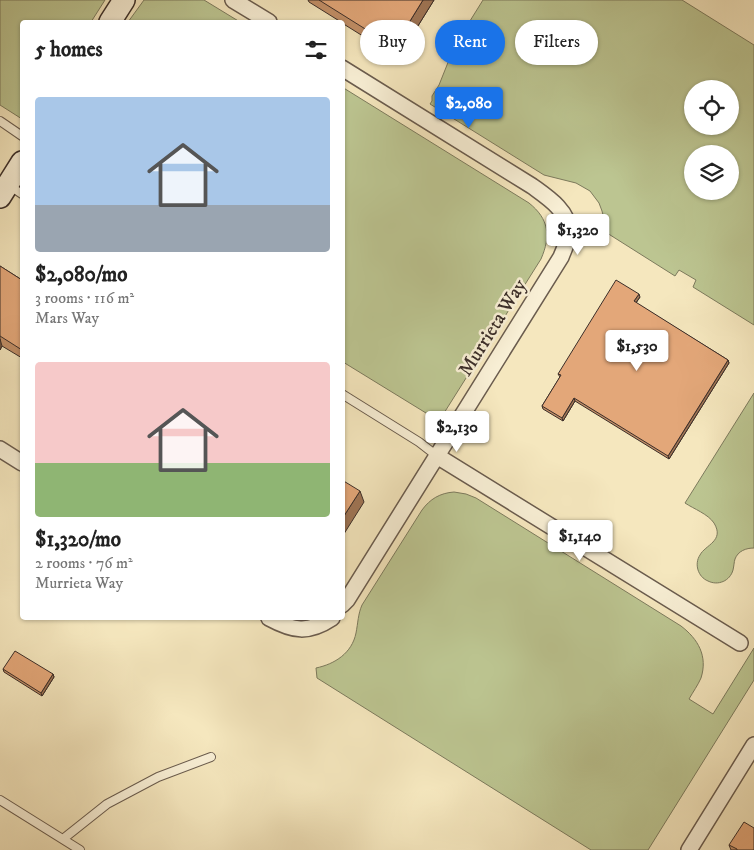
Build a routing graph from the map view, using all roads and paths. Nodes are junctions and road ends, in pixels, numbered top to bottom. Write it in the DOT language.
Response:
graph roads {
  1 [pos="124,0"];
  2 [pos="233,0"];
  3 [pos="111,20"];
  4 [pos="266,20"];
  5 [pos="345,70"];
  6 [pos="0,121"];
  7 [pos="20,135"];
  8 [pos="20,167"];
  9 [pos="10,192"];
  10 [pos="345,396"];
  11 [pos="0,449"];
  12 [pos="437,456"];
  13 [pos="20,462"];
  14 [pos="345,600"];
  15 [pos="273,620"];
  16 [pos="328,620"];
  17 [pos="740,643"];
  18 [pos="754,745"];
  19 [pos="211,757"];
  20 [pos="0,800"];
  21 [pos="63,839"];
  22 [pos="80,850"];
  23 [pos="689,850"];
  1 -- 3 [label="street"];
  2 -- 4 [label="street"];
  5 -- 12 [label="street, Murrieta Way"];
  6 -- 7 [label="lane"];
  8 -- 9 [label="street"];
  10 -- 12 [label="lane"];
  11 -- 13 [label="street"];
  12 -- 14 [label="street, Murrieta Way"];
  12 -- 17 [label="street"];
  15 -- 16 [label="street"];
  18 -- 23 [label="street"];
  19 -- 21 [label="lane"];
  20 -- 21 [label="lane"];
  21 -- 22 [label="lane"];
}
